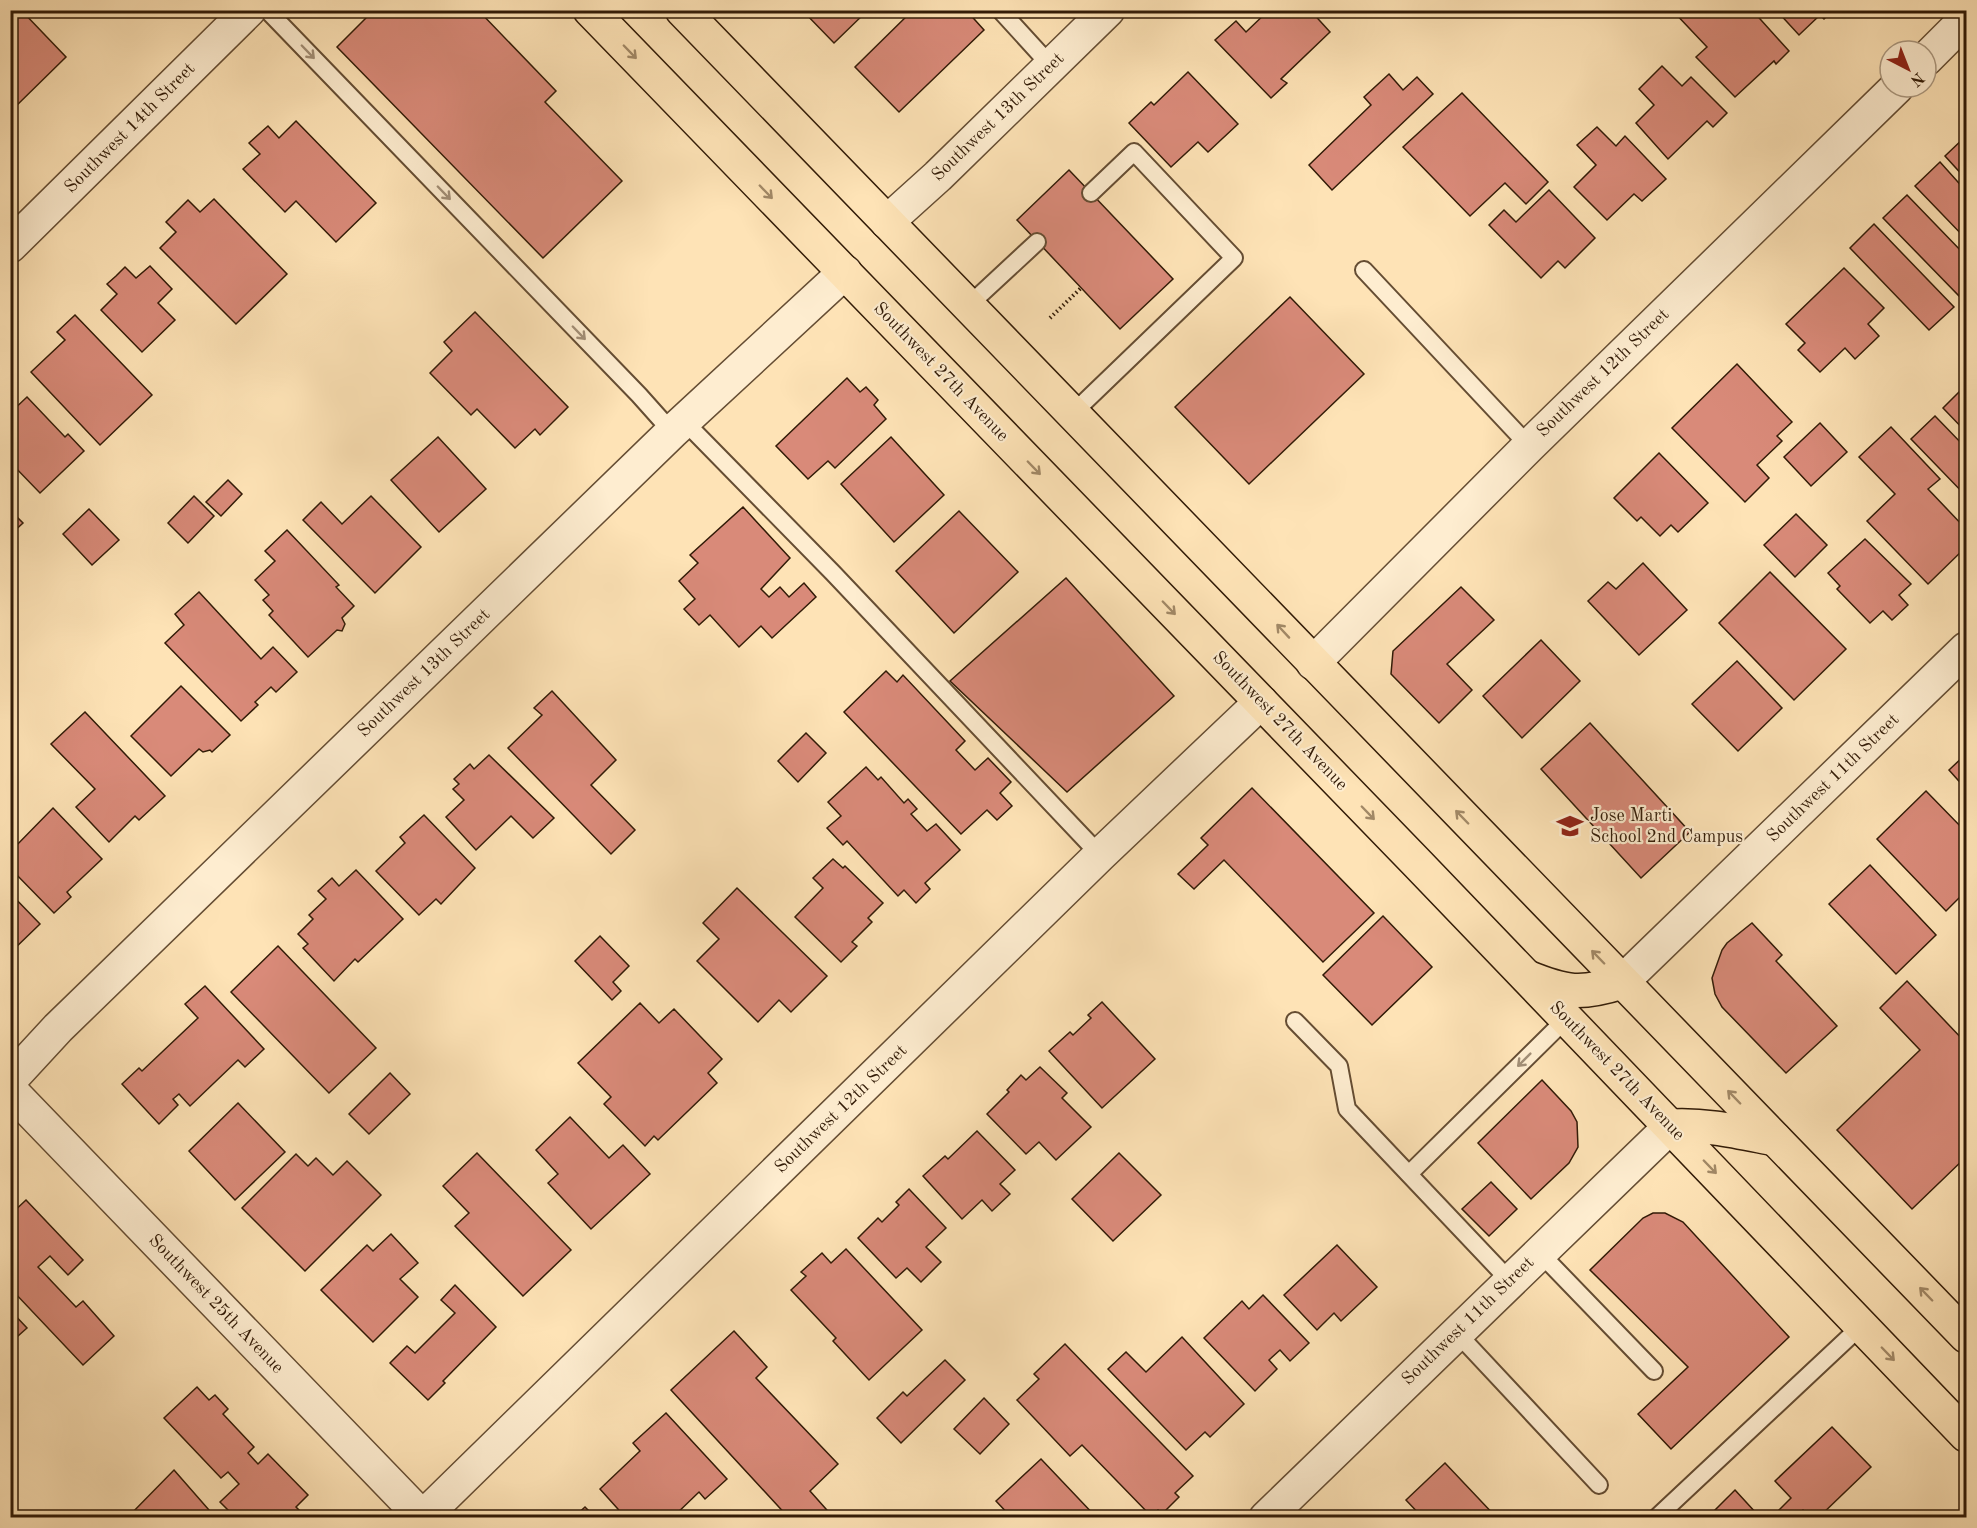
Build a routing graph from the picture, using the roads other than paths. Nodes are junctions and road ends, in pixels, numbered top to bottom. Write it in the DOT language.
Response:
graph roads {
  1 [pos="249,10"];
  2 [pos="267,10"];
  3 [pos="590,10"];
  4 [pos="682,10"];
  5 [pos="1000,10"];
  6 [pos="1108,10"];
  7 [pos="1966,19"];
  8 [pos="1938,47"];
  9 [pos="1051,66"];
  10 [pos="1885,99"];
  11 [pos="1091,193"];
  12 [pos="886,222"];
  13 [pos="1037,242"];
  14 [pos="10,246"];
  15 [pos="1364,270"];
  16 [pos="845,272"];
  17 [pos="968,306"];
  18 [pos="1072,414"];
  19 [pos="678,426"];
  20 [pos="1529,446"];
  21 [pos="1966,649"];
  22 [pos="1313,663"];
  23 [pos="1260,702"];
  24 [pos="1100,855"];
  25 [pos="1522,975"];
  26 [pos="1622,982"];
  27 [pos="1566,1019"];
  28 [pos="1295,1021"];
  29 [pos="10,1080"];
  30 [pos="10,1089"];
  31 [pos="1671,1126"];
  32 [pos="1774,1139"];
  33 [pos="1409,1174"];
  34 [pos="1539,1252"];
  35 [pos="1510,1281"];
  36 [pos="1861,1326"];
  37 [pos="1456,1332"];
  38 [pos="1966,1336"];
  39 [pos="1654,1371"];
  40 [pos="1966,1435"];
  41 [pos="1599,1485"];
  42 [pos="423,1517"];
  43 [pos="1266,1518"];
  44 [pos="1656,1518"];
  1 -- 14 [label="street, Southwest 14th Street"];
  2 -- 19 [label="lane, one-way"];
  3 -- 16 [label="highway, Southwest 27th Avenue, one-way"];
  4 -- 12 [label="highway"];
  5 -- 9 [label="lane"];
  6 -- 9 [label="street, Southwest 13th Street"];
  7 -- 8 [label="street"];
  9 -- 12 [label="street, Southwest 13th Street"];
  10 -- 20 [label="street, Southwest 12th Street"];
  11 -- 18 [label="lane"];
  12 -- 17 [label="highway"];
  13 -- 17 [label="lane"];
  15 -- 20 [label="lane"];
  16 -- 19 [label="street, Southwest 13th Street"];
  16 -- 23 [label="highway, Southwest 27th Avenue, one-way"];
  17 -- 18 [label="highway"];
  22 -- 18 [label="highway, one-way"];
  19 -- 24 [label="lane"];
  19 -- 29 [label="street, Southwest 13th Street"];
  20 -- 22 [label="street, Southwest 12th Street"];
  21 -- 26 [label="street, Southwest 11th Street"];
  26 -- 22 [label="highway, one-way"];
  23 -- 24 [label="street, Southwest 12th Street"];
  23 -- 25 [label="highway, Southwest 27th Avenue, one-way"];
  24 -- 42 [label="street, Southwest 12th Street"];
  25 -- 26 [label="highway"];
  25 -- 27 [label="highway, Southwest 27th Avenue"];
  32 -- 26 [label="highway, one-way"];
  27 -- 31 [label="highway, Southwest 27th Avenue"];
  27 -- 33 [label="lane, one-way"];
  28 -- 33 [label="lane"];
  30 -- 42 [label="street, Southwest 25th Avenue"];
  31 -- 32 [label="highway"];
  31 -- 34 [label="street, Southwest 11th Street"];
  31 -- 36 [label="highway, Southwest 27th Avenue, one-way"];
  38 -- 32 [label="highway, one-way"];
  33 -- 35 [label="lane"];
  34 -- 35 [label="street, Southwest 11th Street"];
  34 -- 39 [label="lane"];
  35 -- 37 [label="street, Southwest 11th Street"];
  36 -- 40 [label="highway, Southwest 27th Avenue, one-way"];
  36 -- 44 [label="lane"];
  37 -- 41 [label="lane"];
  37 -- 43 [label="street, Southwest 11th Street"];
}
